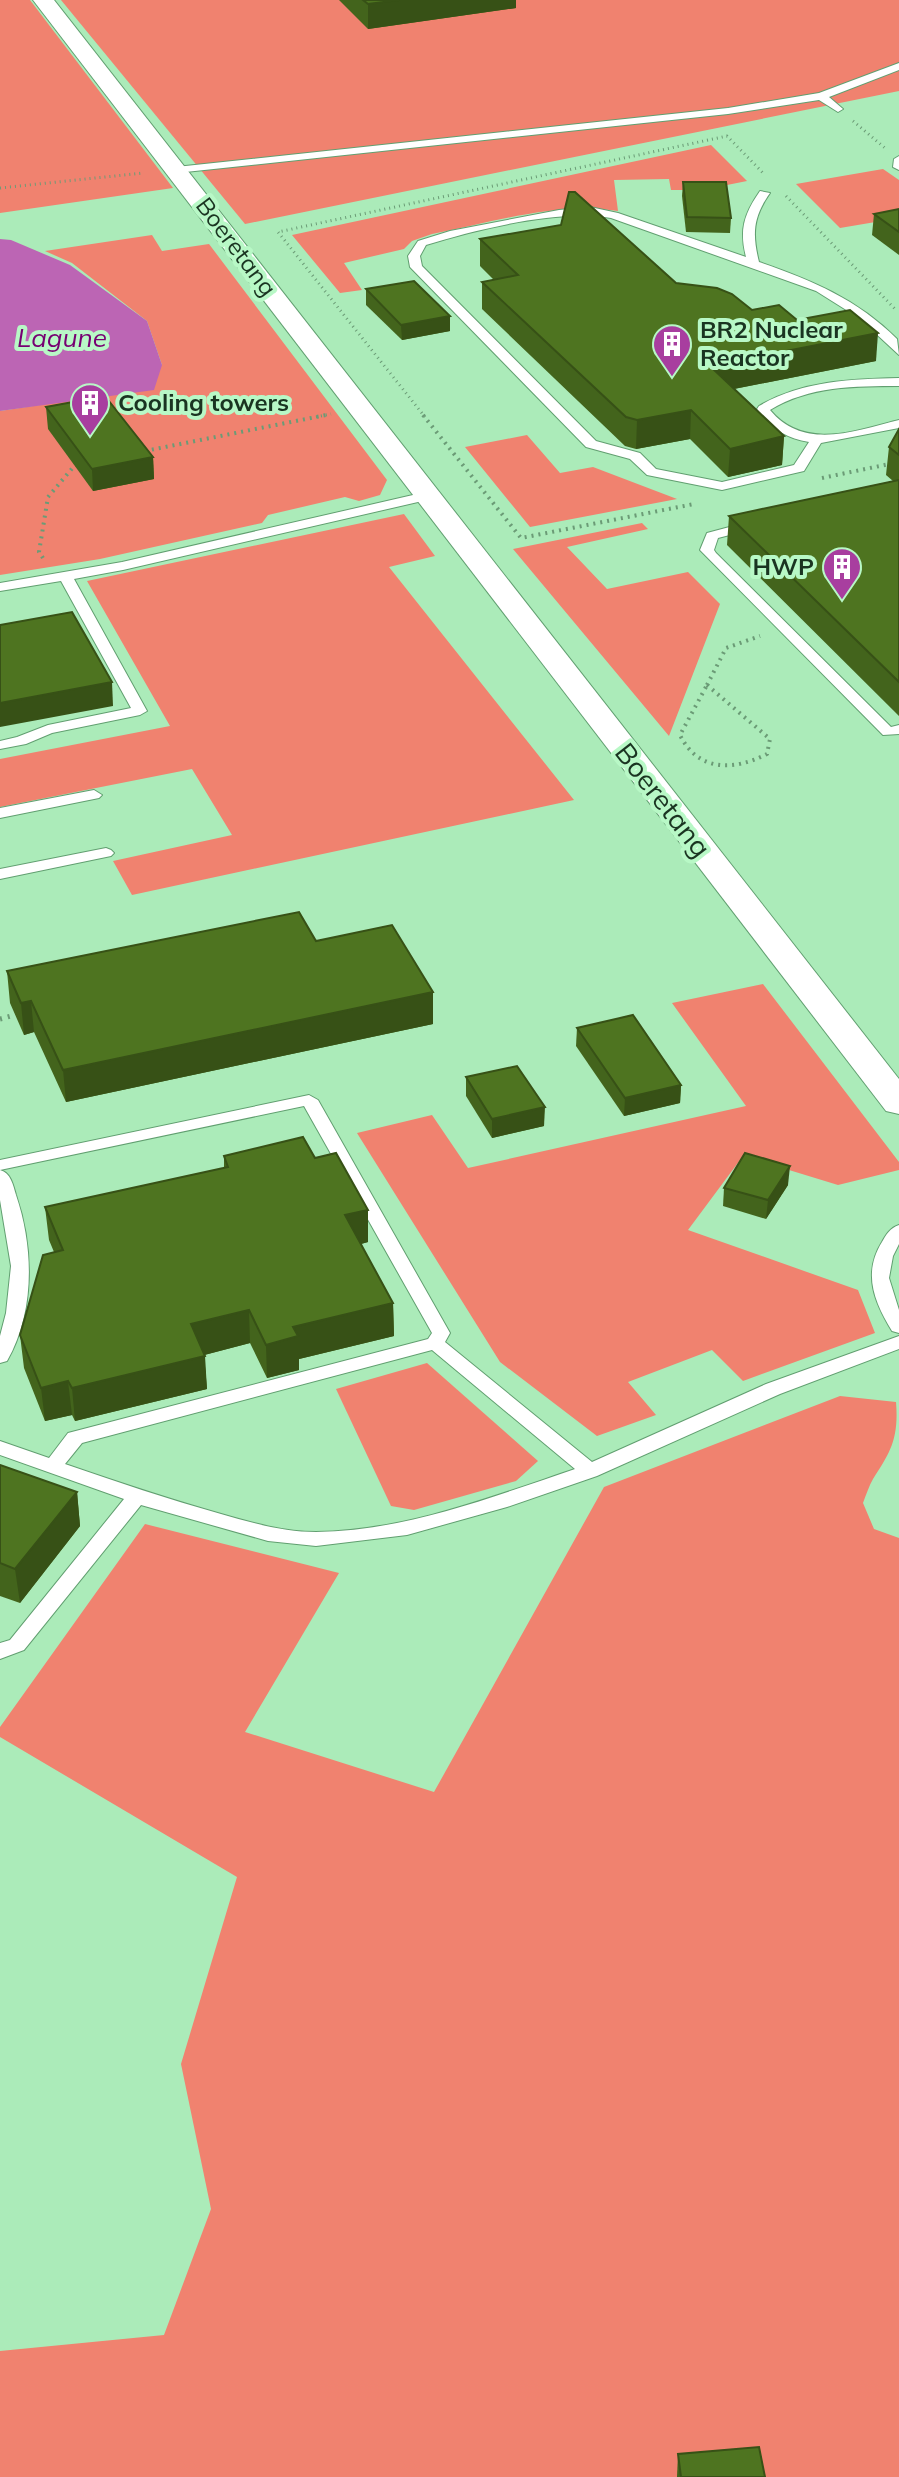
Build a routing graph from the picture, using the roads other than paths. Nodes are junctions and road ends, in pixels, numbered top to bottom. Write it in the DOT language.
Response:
graph roads {
  1 [pos="43,0"];
  2 [pos="899,66"];
  3 [pos="821,96"];
  4 [pos="838,109"];
  5 [pos="899,159"];
  6 [pos="899,167"];
  7 [pos="176,170"];
  8 [pos="764,193"];
  9 [pos="754,264"];
  10 [pos="899,351"];
  11 [pos="899,382"];
  12 [pos="899,424"];
  13 [pos="816,441"];
  14 [pos="426,496"];
  15 [pos="769,521"];
  16 [pos="60,576"];
  17 [pos="0,587"];
  18 [pos="899,729"];
  19 [pos="0,745"];
  20 [pos="94,795"];
  21 [pos="0,813"];
  22 [pos="106,853"];
  23 [pos="0,874"];
  24 [pos="899,1103"];
  25 [pos="0,1165"];
  26 [pos="0,1176"];
  27 [pos="899,1231"];
  28 [pos="899,1327"];
  29 [pos="899,1342"];
  30 [pos="435,1343"];
  31 [pos="0,1357"];
  32 [pos="0,1448"];
  33 [pos="52,1467"];
  34 [pos="590,1471"];
  35 [pos="136,1497"];
  36 [pos="0,1651"];
  1 -- 7 [label="street, Boeretang"];
  2 -- 3 [label="lane"];
  3 -- 4 [label="lane"];
  3 -- 7 [label="lane"];
  5 -- 6 [label="lane"];
  7 -- 14 [label="street, Boeretang"];
  8 -- 9 [label="lane"];
  9 -- 10 [label="lane"];
  9 -- 13 [label="lane"];
  11 -- 13 [label="lane"];
  12 -- 13 [label="lane"];
  14 -- 16 [label="lane"];
  14 -- 24 [label="street, Boeretang"];
  15 -- 18 [label="lane"];
  16 -- 17 [label="lane"];
  16 -- 19 [label="lane"];
  20 -- 21 [label="lane"];
  22 -- 23 [label="lane"];
  25 -- 30 [label="lane"];
  26 -- 31 [label="lane"];
  27 -- 28 [label="lane"];
  29 -- 34 [label="lane"];
  30 -- 33 [label="lane"];
  30 -- 34 [label="lane"];
  32 -- 33 [label="lane"];
  33 -- 35 [label="lane"];
  34 -- 35 [label="lane"];
  35 -- 36 [label="lane"];
}
